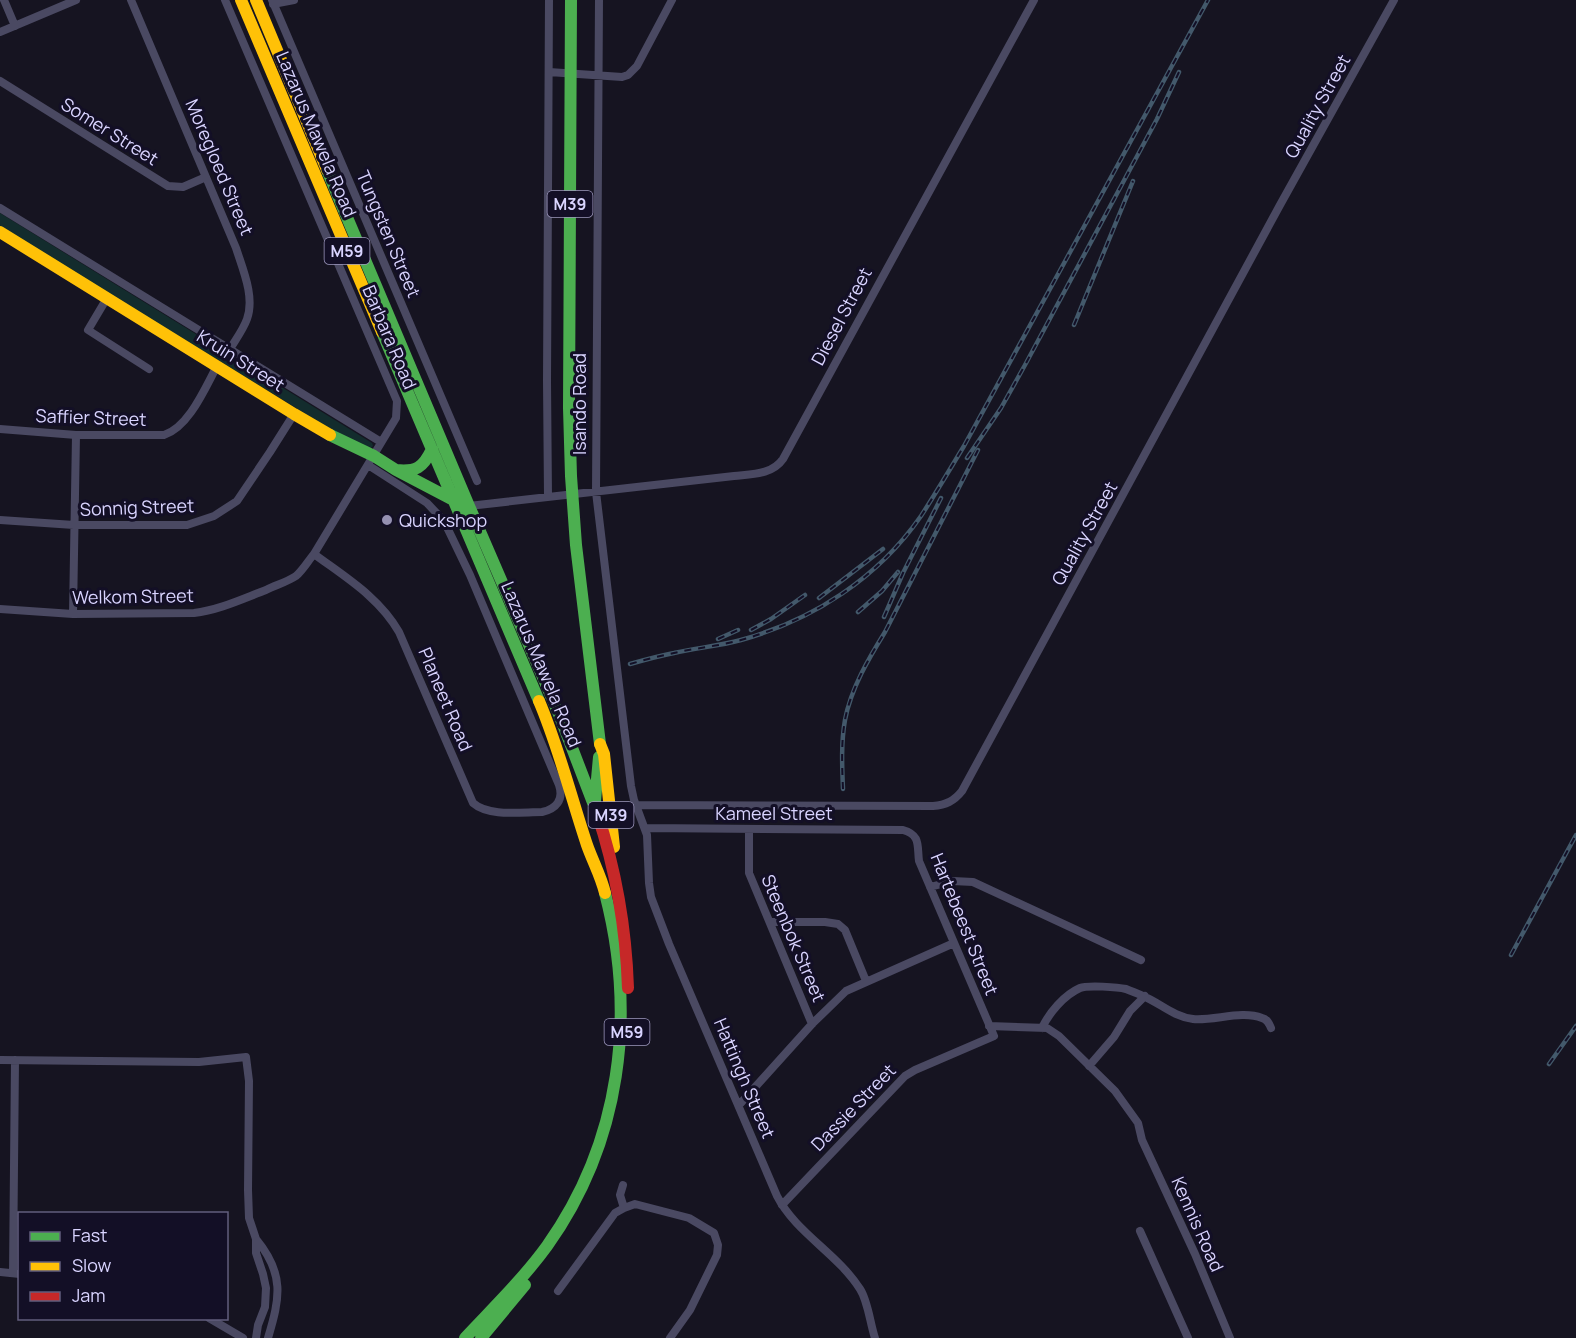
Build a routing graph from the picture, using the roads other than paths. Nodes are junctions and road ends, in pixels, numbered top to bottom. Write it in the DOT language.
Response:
graph roads {
  1 [pos="4,0"];
  2 [pos="76,0"];
  3 [pos="131,0"];
  4 [pos="225,0"];
  5 [pos="241,0"];
  6 [pos="256,0"];
  7 [pos="294,0"];
  8 [pos="549,0"];
  9 [pos="571,0"];
  10 [pos="598,0"];
  11 [pos="672,0"];
  12 [pos="1034,0"];
  13 [pos="1394,0"];
  14 [pos="273,2"];
  15 [pos="15,26"];
  16 [pos="0,32"];
  17 [pos="549,72"];
  18 [pos="571,73"];
  19 [pos="599,75"];
  20 [pos="0,81"];
  21 [pos="206,177"];
  22 [pos="0,208"];
  23 [pos="0,232"];
  24 [pos="107,298"];
  25 [pos="230,349"];
  26 [pos="217,366"];
  27 [pos="149,369"];
  28 [pos="294,414"];
  29 [pos="0,429"];
  30 [pos="76,435"];
  31 [pos="381,442"];
  32 [pos="432,449"];
  33 [pos="371,460"];
  34 [pos="396,470"];
  35 [pos="477,481"];
  36 [pos="596,492"];
  37 [pos="572,494"];
  38 [pos="548,497"];
  39 [pos="454,501"];
  40 [pos="469,506"];
  41 [pos="0,520"];
  42 [pos="74,525"];
  43 [pos="314,554"];
  44 [pos="0,609"];
  45 [pos="74,614"];
  46 [pos="600,744"];
  47 [pos="637,805"];
  48 [pos="595,806"];
  49 [pos="645,828"];
  50 [pos="749,829"];
  51 [pos="903,830"];
  52 [pos="599,872"];
  53 [pos="618,887"];
  54 [pos="930,887"];
  55 [pos="770,922"];
  56 [pos="954,943"];
  57 [pos="1141,960"];
  58 [pos="866,981"];
  59 [pos="1145,996"];
  60 [pos="813,1024"];
  61 [pos="990,1026"];
  62 [pos="1042,1028"];
  63 [pos="1271,1028"];
  64 [pos="994,1036"];
  65 [pos="0,1060"];
  66 [pos="15,1060"];
  67 [pos="1089,1066"];
  68 [pos="739,1105"];
  69 [pos="623,1185"];
  70 [pos="782,1205"];
  71 [pos="624,1208"];
  72 [pos="1140,1231"];
  73 [pos="256,1239"];
  74 [pos="0,1272"];
  75 [pos="16,1274"];
  76 [pos="558,1291"];
  77 [pos="212,1320"];
  78 [pos="243,1338"];
  79 [pos="256,1338"];
  80 [pos="268,1338"];
  81 [pos="465,1338"];
  82 [pos="481,1338"];
  83 [pos="670,1338"];
  84 [pos="874,1338"];
  85 [pos="1188,1338"];
  86 [pos="1230,1338"];
  1 -- 15 [label="street"];
  2 -- 15 [label="street"];
  3 -- 21 [label="street, Moregloed Street"];
  4 -- 31 [label="street, Barbara Road"];
  5 -- 32 [label="main road, Lazarus Mawela Road / M59"];
  6 -- 40 [label="main road, Lazarus Mawela Road / M59"];
  7 -- 14 [label="street"];
  8 -- 17 [label="street, Isando Road"];
  9 -- 18 [label="main road, Isando Road / M39"];
  10 -- 19 [label="street, Isando Road"];
  11 -- 19 [label="street"];
  12 -- 36 [label="street, Diesel Street"];
  13 -- 47 [label="street, Quality Street"];
  14 -- 35 [label="street, Tungsten Street"];
  15 -- 16 [label="street"];
  17 -- 18 [label="street"];
  17 -- 38 [label="street, Isando Road"];
  18 -- 19 [label="street"];
  18 -- 37 [label="main road, Isando Road / M39"];
  19 -- 36 [label="street, Isando Road"];
  20 -- 21 [label="street, Somer Street"];
  21 -- 25 [label="street, Moregloed Street"];
  22 -- 25 [label="street, Kruin Street"];
  23 -- 24 [label="main road, Kruin Street"];
  24 -- 26 [label="main road, Kruin Street"];
  24 -- 27 [label="street"];
  25 -- 31 [label="street, Kruin Street"];
  26 -- 28 [label="main road, Kruin Street"];
  26 -- 30 [label="street, Saffier Street"];
  28 -- 33 [label="main road, Kruin Street"];
  28 -- 42 [label="street, Sonnig Street"];
  29 -- 30 [label="street, Saffier Street"];
  30 -- 42 [label="street"];
  31 -- 33 [label="street, Barbara Road"];
  32 -- 34 [label="main road"];
  32 -- 39 [label="main road, Lazarus Mawela Road / M59"];
  33 -- 34 [label="main road, Kruin Street"];
  33 -- 43 [label="street, Welkom Street"];
  33 -- 43 [label="street, Planeet Road"];
  34 -- 39 [label="main road, Kruin Street"];
  36 -- 37 [label="street, Diesel Street"];
  36 -- 47 [label="street, Isando Road"];
  37 -- 38 [label="street"];
  37 -- 46 [label="main road, Isando Road / M39"];
  38 -- 40 [label="street"];
  39 -- 40 [label="main road, Kruin Street"];
  39 -- 52 [label="main road, Lazarus Mawela Road / M59"];
  40 -- 48 [label="main road, Lazarus Mawela Road / M59"];
  41 -- 42 [label="street, Sonnig Street"];
  42 -- 45 [label="street"];
  43 -- 45 [label="street, Welkom Street"];
  44 -- 45 [label="street, Welkom Street"];
  46 -- 48 [label="main road, Isando Road / M39"];
  46 -- 53 [label="main road, Isando Road / M39"];
  47 -- 49 [label="street, Hattingh Street"];
  48 -- 52 [label="main road, M39"];
  48 -- 53 [label="main road, Lazarus Mawela Road / M59"];
  49 -- 50 [label="street, Kameel Street"];
  49 -- 68 [label="street, Hattingh Street"];
  50 -- 51 [label="street, Kameel Street"];
  50 -- 55 [label="street, Steenbok Street"];
  51 -- 54 [label="street, Hartebeest Street"];
  52 -- 81 [label="main road, Lazarus Mawela Road / M59"];
  53 -- 82 [label="main road, Lazarus Mawela Road / M59"];
  54 -- 56 [label="street, Hartebeest Street"];
  54 -- 57 [label="street"];
  55 -- 58 [label="street"];
  55 -- 60 [label="street, Steenbok Street"];
  56 -- 58 [label="street"];
  56 -- 61 [label="street, Hartebeest Street"];
  58 -- 60 [label="street"];
  59 -- 62 [label="street"];
  59 -- 63 [label="street"];
  59 -- 67 [label="street"];
  60 -- 68 [label="street"];
  61 -- 62 [label="street"];
  61 -- 64 [label="street, Hartebeest Street"];
  62 -- 67 [label="street, Kennis Road"];
  64 -- 70 [label="street, Dassie Street"];
  65 -- 66 [label="street"];
  66 -- 73 [label="street"];
  66 -- 75 [label="street"];
  67 -- 86 [label="street, Kennis Road"];
  68 -- 70 [label="street, Hattingh Street"];
  69 -- 71 [label="street"];
  70 -- 84 [label="street, Hattingh Street"];
  71 -- 76 [label="street"];
  71 -- 83 [label="street"];
  72 -- 85 [label="street"];
  73 -- 79 [label="street"];
  73 -- 80 [label="street"];
  74 -- 75 [label="street"];
  77 -- 78 [label="street"];
}
